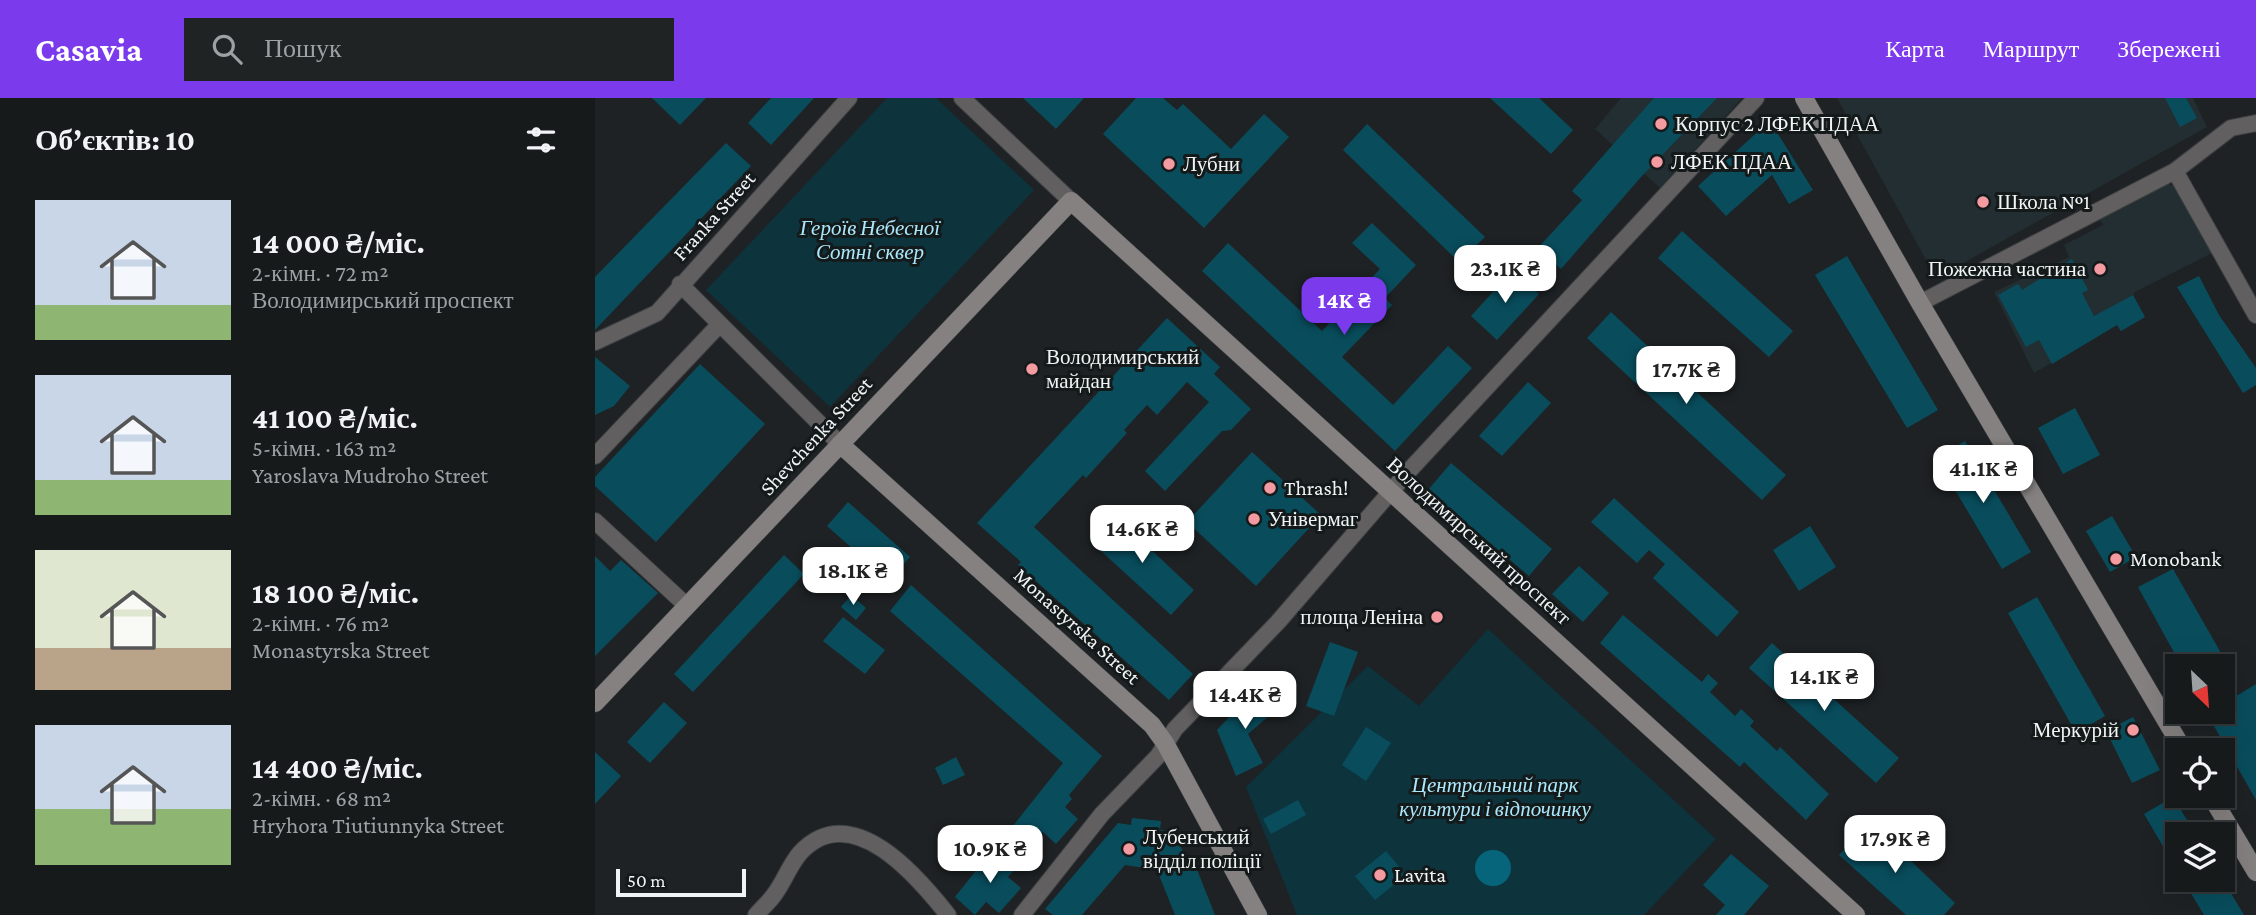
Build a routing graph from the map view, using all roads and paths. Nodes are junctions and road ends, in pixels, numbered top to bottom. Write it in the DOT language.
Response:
graph roads {
  1 [pos="849,98"];
  2 [pos="962,98"];
  3 [pos="1756,98"];
  4 [pos="1804,98"];
  5 [pos="2256,123"];
  6 [pos="2175,171"];
  7 [pos="1071,201"];
  8 [pos="680,285"];
  9 [pos="1920,303"];
  10 [pos="2256,315"];
  11 [pos="720,324"];
  12 [pos="595,342"];
  13 [pos="840,444"];
  14 [pos="595,456"];
  15 [pos="1390,491"];
  16 [pos="595,521"];
  17 [pos="687,606"];
  18 [pos="595,703"];
  19 [pos="2177,738"];
  20 [pos="1165,743"];
  21 [pos="2218,808"];
  22 [pos="2256,872"];
  23 [pos="774,895"];
  24 [pos="756,915"];
  25 [pos="769,915"];
  26 [pos="948,915"];
  27 [pos="1022,915"];
  28 [pos="1258,915"];
  29 [pos="1856,915"];
  1 -- 8 [label="street, Franka Street"];
  2 -- 7 [label="street"];
  3 -- 15 [label="street"];
  4 -- 9 [label="main road"];
  5 -- 6 [label="street"];
  6 -- 9 [label="street"];
  6 -- 10 [label="street"];
  7 -- 13 [label="main road, Shevchenka Street"];
  7 -- 15 [label="main road, Володимирський проспект"];
  8 -- 11 [label="street"];
  8 -- 12 [label="street, Franka Street"];
  9 -- 19 [label="main road"];
  11 -- 13 [label="street"];
  11 -- 14 [label="street"];
  13 -- 17 [label="main road, Shevchenka Street"];
  13 -- 20 [label="main road, Monastyrska Street"];
  15 -- 20 [label="street"];
  15 -- 29 [label="main road, Володимирський проспект"];
  16 -- 17 [label="street"];
  17 -- 18 [label="main road, Shevchenka Street"];
  20 -- 27 [label="street"];
  20 -- 28 [label="main road, Monastyrska Street"];
  21 -- 22 [label="main road"];
  23 -- 24 [label="street"];
  23 -- 25 [label="street"];
  23 -- 26 [label="street"];
}
